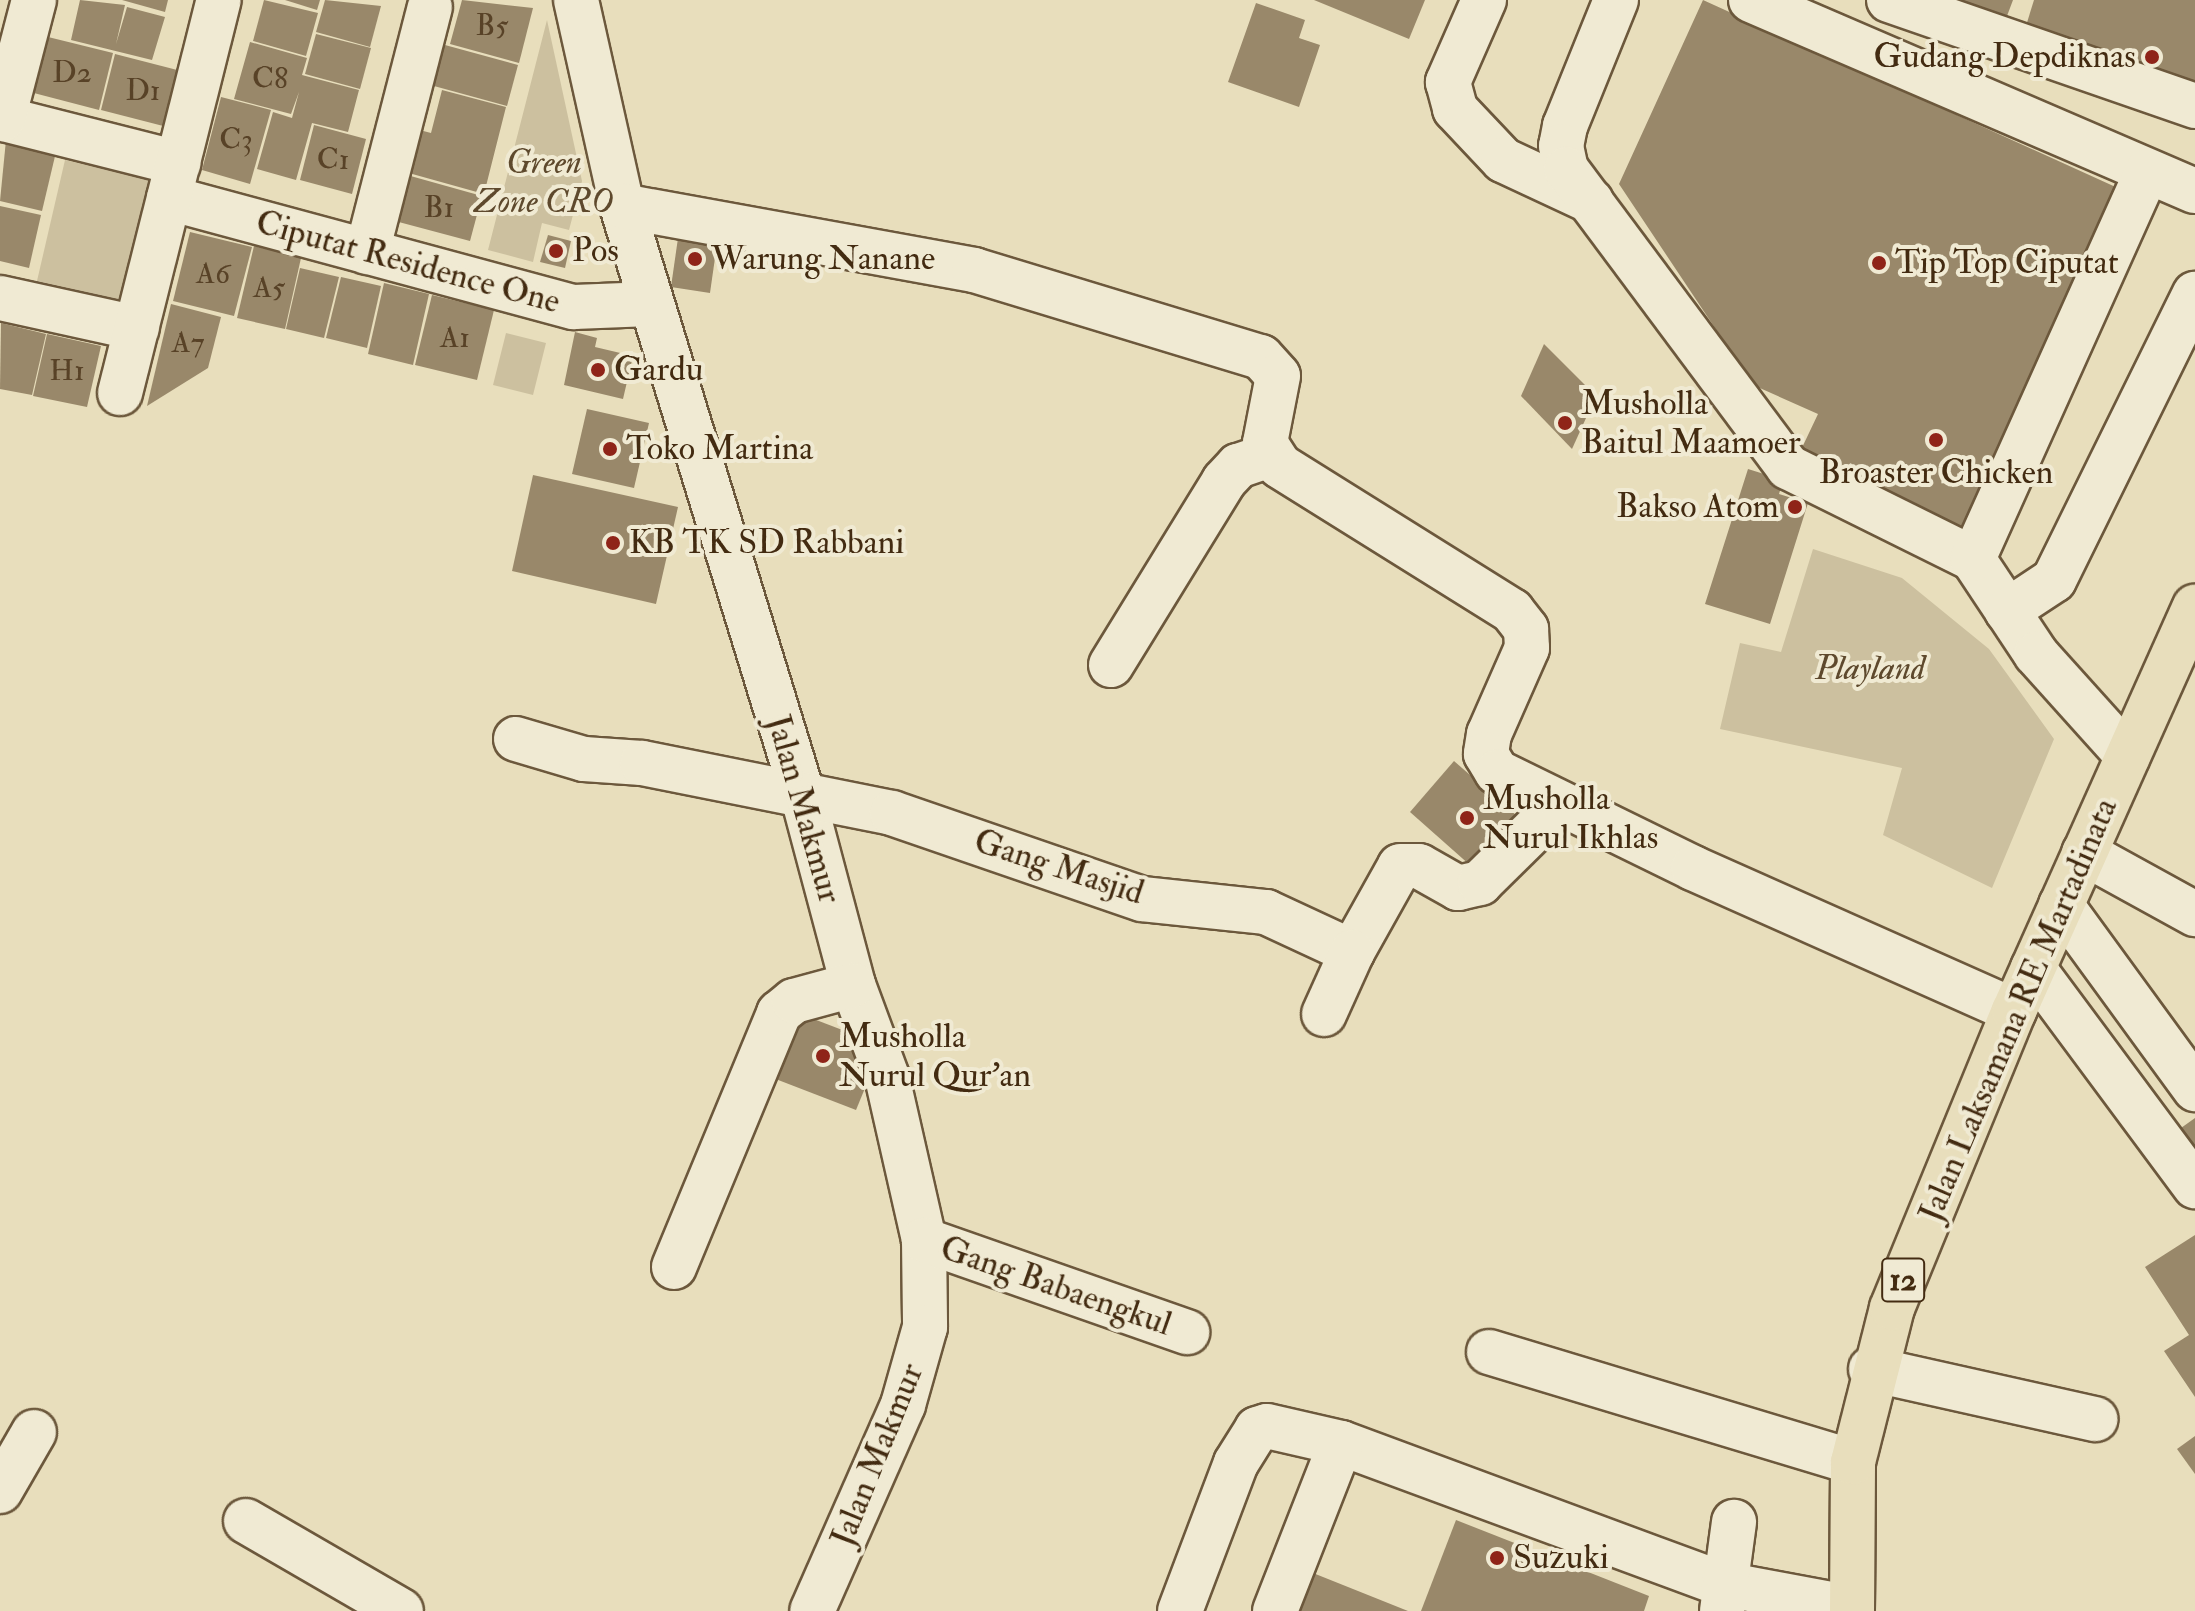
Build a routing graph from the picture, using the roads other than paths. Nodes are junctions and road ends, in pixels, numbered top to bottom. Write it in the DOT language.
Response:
graph roads {
  1 [pos="34,0"];
  2 [pos="219,0"];
  3 [pos="576,0"];
  4 [pos="1484,0"];
  5 [pos="1616,0"];
  6 [pos="1751,0"];
  7 [pos="1889,0"];
  8 [pos="430,7"];
  9 [pos="2195,106"];
  10 [pos="2,119"];
  11 [pos="2147,171"];
  12 [pos="174,181"];
  13 [pos="2195,191"];
  14 [pos="1591,201"];
  15 [pos="622,206"];
  16 [pos="367,252"];
  17 [pos="2195,294"];
  18 [pos="0,298"];
  19 [pos="650,304"];
  20 [pos="137,328"];
  21 [pos="120,393"];
  22 [pos="1270,455"];
  23 [pos="1973,559"];
  24 [pos="2195,607"];
  25 [pos="2007,611"];
  26 [pos="1111,665"];
  27 [pos="516,739"];
  28 [pos="2128,756"];
  29 [pos="802,793"];
  30 [pos="1559,805"];
  31 [pos="2084,853"];
  32 [pos="2061,905"];
  33 [pos="2195,914"];
  34 [pos="1352,952"];
  35 [pos="2033,968"];
  36 [pos="853,985"];
  37 [pos="2122,990"];
  38 [pos="2014,1011"];
  39 [pos="1324,1014"];
  40 [pos="2078,1024"];
  41 [pos="2195,1089"];
  42 [pos="2195,1186"];
  43 [pos="924,1240"];
  44 [pos="674,1267"];
  45 [pos="1187,1332"];
  46 [pos="1489,1352"];
  47 [pos="1871,1369"];
  48 [pos="2095,1419"];
  49 [pos="34,1432"];
  50 [pos="1341,1443"];
  51 [pos="1853,1462"];
  52 [pos="0,1491"];
  53 [pos="246,1521"];
  54 [pos="1734,1522"];
  55 [pos="1722,1597"];
  56 [pos="1852,1610"];
  57 [pos="401,1611"];
  58 [pos="812,1611"];
  59 [pos="1180,1611"];
  60 [pos="1275,1611"];
  1 -- 10 [label="street"];
  2 -- 12 [label="street"];
  3 -- 15 [label="street, Jalan Makmur"];
  4 -- 14 [label="street"];
  5 -- 14 [label="street"];
  6 -- 11 [label="street"];
  7 -- 9 [label="street"];
  8 -- 16 [label="street"];
  10 -- 12 [label="street, Ciputat Residence One"];
  11 -- 13 [label="street"];
  11 -- 23 [label="street"];
  12 -- 16 [label="street, Ciputat Residence One"];
  12 -- 20 [label="street"];
  14 -- 23 [label="street"];
  15 -- 19 [label="street, Jalan Makmur"];
  15 -- 22 [label="street"];
  16 -- 19 [label="street, Ciputat Residence One"];
  17 -- 25 [label="street"];
  18 -- 20 [label="street"];
  19 -- 29 [label="street, Jalan Makmur"];
  20 -- 21 [label="street"];
  22 -- 26 [label="street"];
  22 -- 30 [label="street"];
  23 -- 25 [label="street"];
  24 -- 28 [label="highway, Jalan Laksamana RE Martadinata / 12"];
  25 -- 28 [label="street"];
  27 -- 29 [label="street, Gang Masjid"];
  28 -- 31 [label="highway, Jalan Laksamana RE Martadinata / 12"];
  29 -- 34 [label="street, Gang Masjid"];
  29 -- 36 [label="street, Jalan Makmur"];
  30 -- 34 [label="street"];
  30 -- 38 [label="street"];
  31 -- 32 [label="highway, Jalan Laksamana RE Martadinata / 12"];
  31 -- 33 [label="street"];
  32 -- 35 [label="highway, Jalan Laksamana RE Martadinata / 12"];
  32 -- 37 [label="street"];
  34 -- 39 [label="street"];
  35 -- 38 [label="highway, Jalan Laksamana RE Martadinata / 12"];
  35 -- 40 [label="street"];
  36 -- 43 [label="street, Jalan Makmur"];
  36 -- 44 [label="street"];
  37 -- 40 [label="street"];
  37 -- 41 [label="street"];
  38 -- 47 [label="highway, Jalan Laksamana RE Martadinata / 12"];
  40 -- 42 [label="street"];
  43 -- 45 [label="street, Gang Babaengkul"];
  43 -- 58 [label="street, Jalan Makmur"];
  46 -- 51 [label="street"];
  47 -- 48 [label="street"];
  47 -- 51 [label="highway, Jalan Laksamana RE Martadinata / 12"];
  49 -- 52 [label="street"];
  50 -- 55 [label="street"];
  50 -- 59 [label="street"];
  50 -- 60 [label="street"];
  51 -- 56 [label="highway, Jalan Laksamana RE Martadinata / 12"];
  53 -- 57 [label="street"];
  54 -- 55 [label="street"];
  55 -- 56 [label="street"];
}
